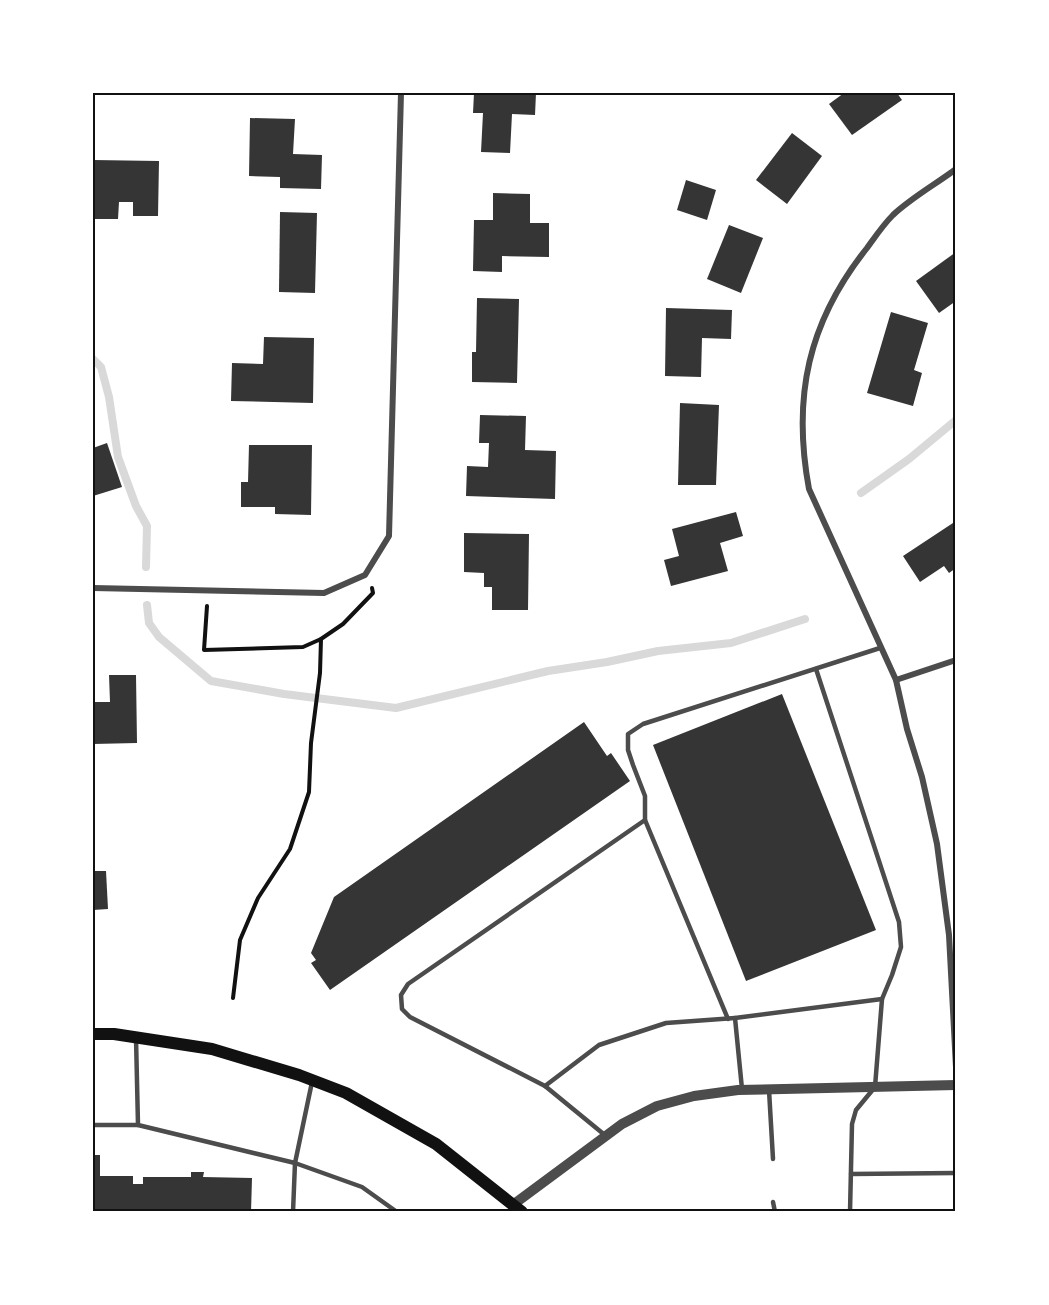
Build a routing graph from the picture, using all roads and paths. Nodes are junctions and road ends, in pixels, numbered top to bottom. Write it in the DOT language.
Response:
graph roads {
  1 [pos="401,93"];
  2 [pos="956,169"];
  3 [pos="371,565"];
  4 [pos="93,588"];
  5 [pos="207,591"];
  6 [pos="321,639"];
  7 [pos="880,648"];
  8 [pos="956,660"];
  9 [pos="816,669"];
  10 [pos="896,680"];
  11 [pos="645,820"];
  12 [pos="233,998"];
  13 [pos="882,999"];
  14 [pos="735,1018"];
  15 [pos="728,1019"];
  16 [pos="93,1034"];
  17 [pos="136,1038"];
  18 [pos="956,1067"];
  19 [pos="312,1080"];
  20 [pos="956,1085"];
  21 [pos="545,1086"];
  22 [pos="875,1087"];
  23 [pos="742,1090"];
  24 [pos="769,1090"];
  25 [pos="93,1125"];
  26 [pos="138,1125"];
  27 [pos="606,1136"];
  28 [pos="773,1159"];
  29 [pos="295,1163"];
  30 [pos="956,1173"];
  31 [pos="851,1174"];
  32 [pos="773,1202"];
  33 [pos="518,1208"];
  34 [pos="293,1212"];
  35 [pos="397,1212"];
  36 [pos="775,1212"];
  37 [pos="850,1212"];
  1 -- 3 [label="street"];
  2 -- 7 [label="street"];
  3 -- 5 [label="street"];
  3 -- 6 [label="path"];
  4 -- 5 [label="street"];
  5 -- 6 [label="path"];
  6 -- 12 [label="path"];
  7 -- 9 [label="lane"];
  7 -- 10 [label="street"];
  8 -- 10 [label="street"];
  9 -- 11 [label="lane"];
  9 -- 13 [label="lane"];
  10 -- 18 [label="street"];
  11 -- 15 [label="lane"];
  11 -- 21 [label="lane"];
  13 -- 14 [label="lane"];
  13 -- 22 [label="lane"];
  14 -- 15 [label="lane"];
  14 -- 23 [label="lane"];
  15 -- 21 [label="lane"];
  16 -- 17 [label="main road"];
  17 -- 19 [label="main road"];
  17 -- 26 [label="lane"];
  19 -- 29 [label="lane"];
  19 -- 33 [label="main road"];
  20 -- 22 [label="street"];
  21 -- 27 [label="lane"];
  22 -- 24 [label="street"];
  22 -- 31 [label="lane"];
  23 -- 24 [label="street"];
  23 -- 27 [label="street"];
  24 -- 28 [label="lane"];
  25 -- 26 [label="lane"];
  26 -- 29 [label="lane"];
  27 -- 33 [label="street"];
  29 -- 34 [label="lane"];
  29 -- 35 [label="lane"];
  30 -- 31 [label="lane"];
  31 -- 37 [label="lane"];
  32 -- 36 [label="lane"];
}
